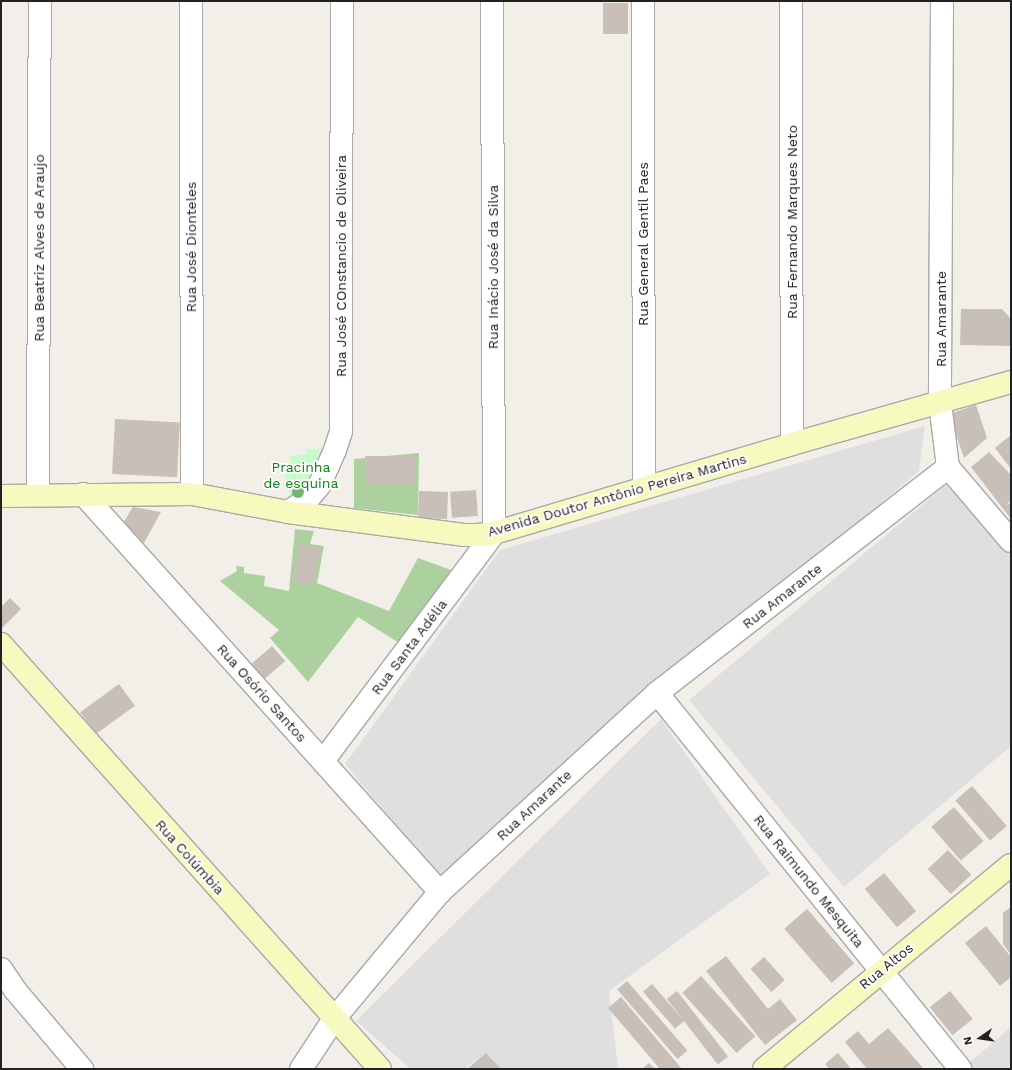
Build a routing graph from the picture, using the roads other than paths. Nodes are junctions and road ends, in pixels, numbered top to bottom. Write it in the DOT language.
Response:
graph roads {
  1 [pos="40,1"];
  2 [pos="191,1"];
  3 [pos="342,1"];
  4 [pos="492,1"];
  5 [pos="643,1"];
  6 [pos="792,1"];
  7 [pos="942,1"];
  8 [pos="1011,382"];
  9 [pos="940,403"];
  10 [pos="792,444"];
  11 [pos="948,467"];
  12 [pos="644,487"];
  13 [pos="83,494"];
  14 [pos="192,494"];
  15 [pos="38,495"];
  16 [pos="1,496"];
  17 [pos="288,512"];
  18 [pos="494,533"];
  19 [pos="1011,541"];
  20 [pos="1,644"];
  21 [pos="657,693"];
  22 [pos="323,761"];
  23 [pos="1011,865"];
  24 [pos="440,892"];
  25 [pos="1,969"];
  26 [pos="881,970"];
  27 [pos="334,1019"];
  28 [pos="82,1069"];
  29 [pos="301,1069"];
  30 [pos="380,1069"];
  31 [pos="764,1069"];
  32 [pos="960,1069"];
  1 -- 15 [label="street, Rua Beatriz Alves de Araujo"];
  2 -- 14 [label="street, Rua José Dionteles"];
  3 -- 17 [label="street, Rua José COnstancio de Oliveira"];
  4 -- 18 [label="street, Rua Inácio José da Silva"];
  5 -- 12 [label="street, Rua General Gentil Paes"];
  6 -- 10 [label="street, Rua Fernando Marques Neto"];
  7 -- 9 [label="street, Rua Amarante"];
  8 -- 9 [label="street, Avenida Doutor Antônio Pereira Martins"];
  9 -- 10 [label="street, Avenida Doutor Antônio Pereira Martins"];
  9 -- 11 [label="street, Rua Amarante"];
  10 -- 12 [label="street, Avenida Doutor Antônio Pereira Martins"];
  11 -- 19 [label="street"];
  11 -- 21 [label="street, Rua Amarante"];
  12 -- 18 [label="street, Avenida Doutor Antônio Pereira Martins"];
  13 -- 14 [label="street, Avenida Doutor Antônio Pereira Martins"];
  13 -- 15 [label="street, Avenida Doutor Antônio Pereira Martins"];
  13 -- 22 [label="street, Rua Osório Santos"];
  14 -- 17 [label="street, Avenida Doutor Antônio Pereira Martins"];
  15 -- 16 [label="street, Avenida Doutor Antônio Pereira Martins"];
  17 -- 18 [label="street, Avenida Doutor Antônio Pereira Martins"];
  18 -- 22 [label="street, Rua Santa Adélia"];
  20 -- 27 [label="street, Rua Colúmbia"];
  21 -- 24 [label="street, Rua Amarante"];
  21 -- 26 [label="street, Rua Raimundo Mesquita"];
  22 -- 24 [label="street, Rua Osório Santos"];
  23 -- 26 [label="street, Rua Altos"];
  24 -- 27 [label="street, Rua Amarante"];
  25 -- 28 [label="street"];
  26 -- 31 [label="street, Rua Altos"];
  26 -- 32 [label="street, Rua Raimundo Mesquita"];
  27 -- 29 [label="street, Rua Amarante"];
  27 -- 30 [label="street, Rua Colúmbia"];
}
